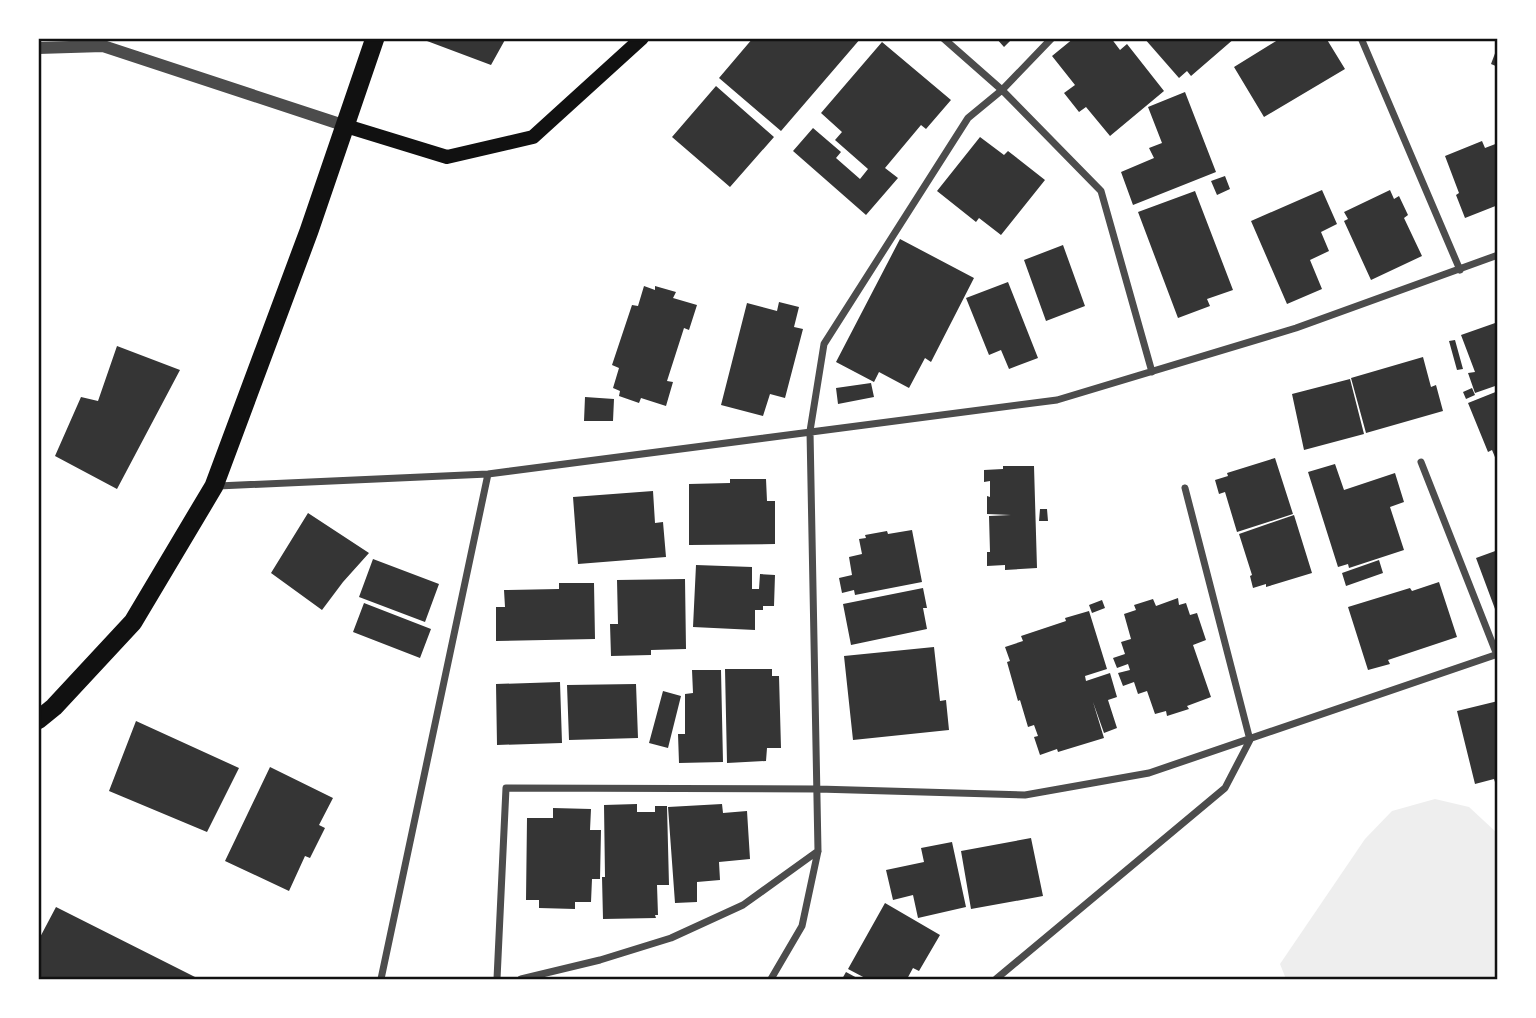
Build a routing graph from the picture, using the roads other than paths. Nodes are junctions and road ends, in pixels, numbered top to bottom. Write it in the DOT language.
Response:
graph roads {
  1 [pos="376,38"];
  2 [pos="642,38"];
  3 [pos="943,38"];
  4 [pos="1052,38"];
  5 [pos="1361,38"];
  6 [pos="38,48"];
  7 [pos="1002,90"];
  8 [pos="346,126"];
  9 [pos="1497,255"];
  10 [pos="1460,270"];
  11 [pos="1152,372"];
  12 [pos="810,431"];
  13 [pos="1421,462"];
  14 [pos="488,474"];
  15 [pos="214,486"];
  16 [pos="1185,488"];
  17 [pos="1497,654"];
  18 [pos="38,720"];
  19 [pos="1250,740"];
  20 [pos="818,789"];
  21 [pos="818,851"];
  22 [pos="381,979"];
  23 [pos="496,979"];
  24 [pos="521,979"];
  25 [pos="771,979"];
  26 [pos="996,979"];
  1 -- 8 [label="highway"];
  2 -- 8 [label="main road"];
  3 -- 7 [label="street"];
  4 -- 7 [label="street"];
  5 -- 10 [label="street"];
  6 -- 8 [label="street"];
  7 -- 11 [label="street"];
  7 -- 12 [label="street"];
  8 -- 15 [label="highway"];
  9 -- 10 [label="street"];
  10 -- 11 [label="street"];
  11 -- 12 [label="street"];
  12 -- 14 [label="street"];
  12 -- 20 [label="street"];
  13 -- 17 [label="street"];
  14 -- 15 [label="street"];
  14 -- 22 [label="street"];
  15 -- 18 [label="highway"];
  16 -- 19 [label="street"];
  17 -- 19 [label="street"];
  19 -- 20 [label="street"];
  19 -- 26 [label="street"];
  20 -- 21 [label="street"];
  20 -- 23 [label="street"];
  21 -- 24 [label="street"];
  21 -- 25 [label="street"];
}
